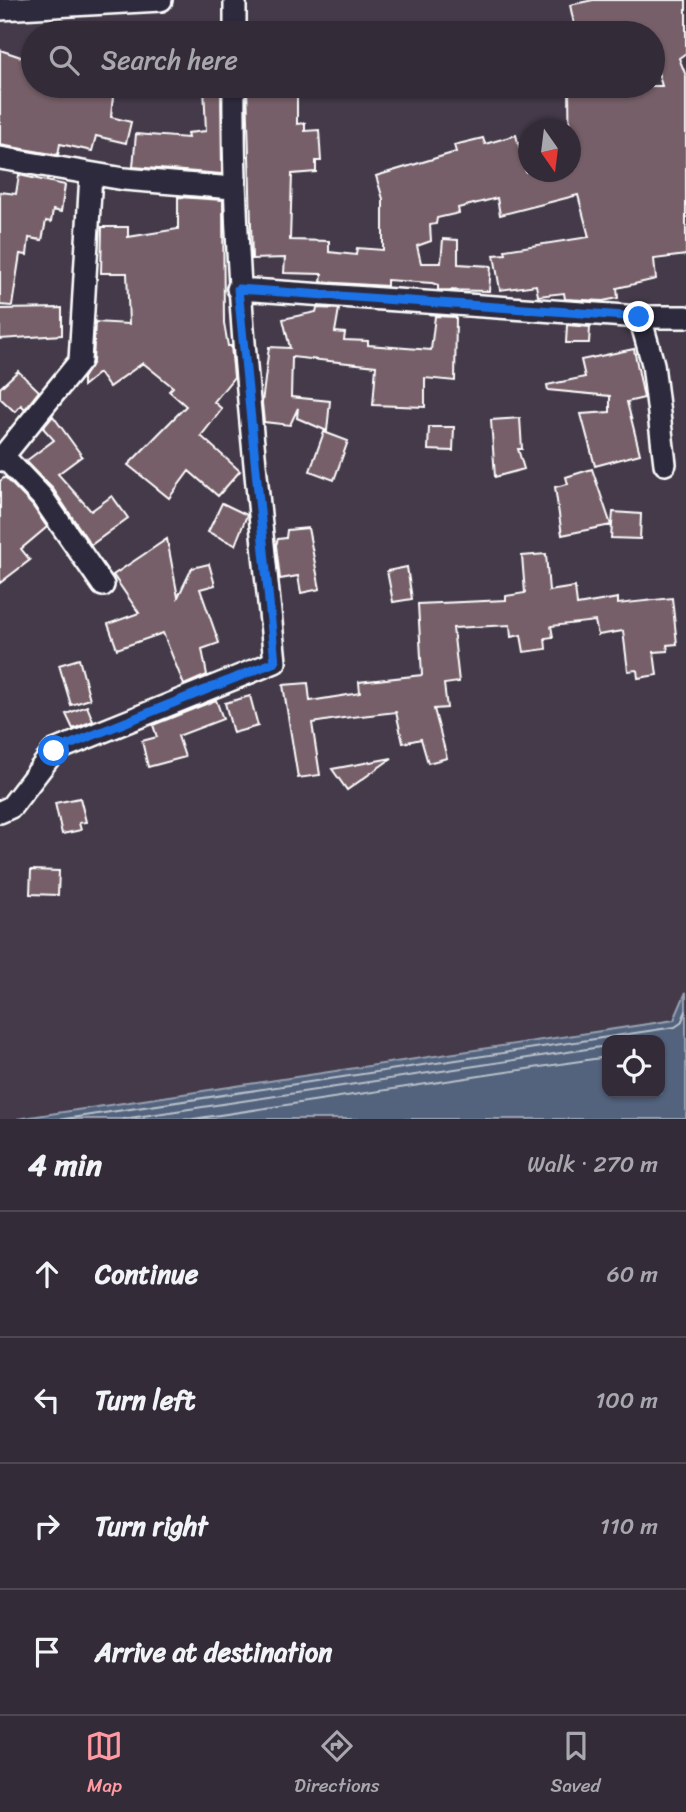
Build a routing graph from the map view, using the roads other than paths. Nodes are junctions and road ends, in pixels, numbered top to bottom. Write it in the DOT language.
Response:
graph roads {
  1 [pos="162,0"];
  2 [pos="235,0"];
  3 [pos="0,9"];
  4 [pos="235,21"];
  5 [pos="234,98"];
  6 [pos="0,158"];
  7 [pos="91,174"];
  8 [pos="233,188"];
  9 [pos="238,289"];
  10 [pos="639,317"];
  11 [pos="686,317"];
  12 [pos="2,458"];
  13 [pos="665,464"];
  14 [pos="103,585"];
  15 [pos="0,812"];
  1 -- 3 [label="street"];
  2 -- 4 [label="street"];
  5 -- 8 [label="street"];
  6 -- 7 [label="street"];
  7 -- 8 [label="street"];
  7 -- 12 [label="street"];
  8 -- 9 [label="street"];
  9 -- 10 [label="street"];
  9 -- 15 [label="street"];
  10 -- 11 [label="street"];
  10 -- 13 [label="street"];
  12 -- 14 [label="street"];
}
